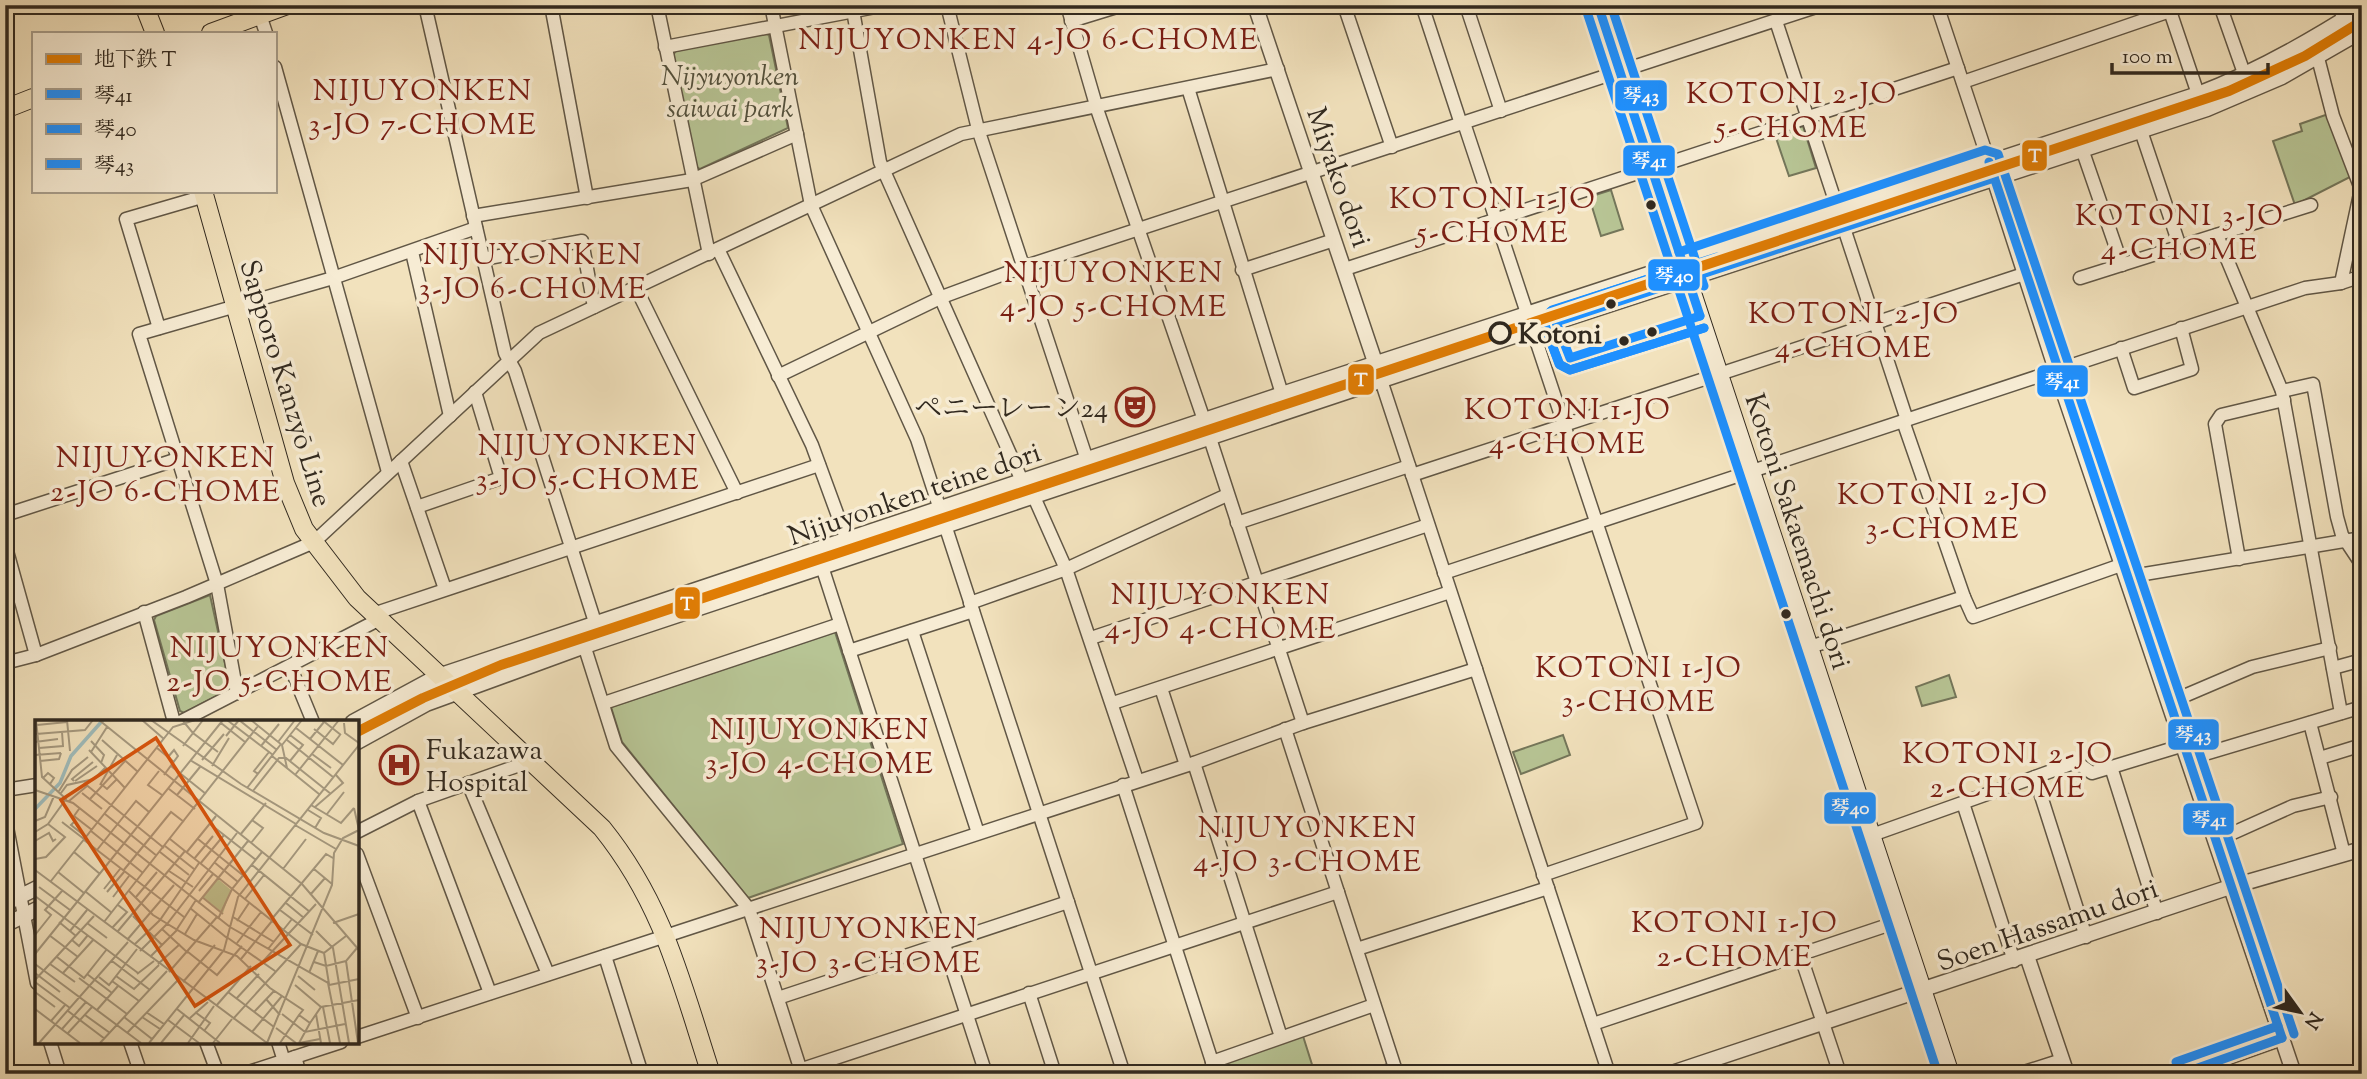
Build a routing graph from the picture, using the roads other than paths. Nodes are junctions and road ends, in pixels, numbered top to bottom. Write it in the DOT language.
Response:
graph roads {
  1 [pos="144,5"];
  2 [pos="287,5"];
  3 [pos="425,5"];
  4 [pos="551,5"];
  5 [pos="657,5"];
  6 [pos="771,5"];
  7 [pos="886,5"];
  8 [pos="947,5"];
  9 [pos="1067,5"];
  10 [pos="1123,5"];
  11 [pos="1255,5"];
  12 [pos="1344,5"];
  13 [pos="1422,5"];
  14 [pos="1466,5"];
  15 [pos="1598,5"];
  16 [pos="1822,5"];
  17 [pos="2220,5"];
  18 [pos="2338,5"];
  19 [pos="1938,6"];
  20 [pos="852,8"];
  21 [pos="2362,8"];
  22 [pos="260,15"];
  23 [pos="1072,21"];
  24 [pos="1776,21"];
  25 [pos="2343,21"];
  26 [pos="775,24"];
  27 [pos="155,32"];
  28 [pos="214,32"];
  29 [pos="265,32"];
  30 [pos="2359,37"];
  31 [pos="665,47"];
  32 [pos="2318,58"];
  33 [pos="1958,68"];
  34 [pos="1278,69"];
  35 [pos="276,71"];
  36 [pos="1620,72"];
  37 [pos="2245,76"];
  38 [pos="1963,82"];
  39 [pos="1188,88"];
  40 [pos="2198,94"];
  41 [pos="32,98"];
  42 [pos="1096,106"];
  43 [pos="5,108"];
  44 [pos="1501,111"];
  45 [pos="1808,118"];
  46 [pos="1463,124"];
  47 [pos="978,129"];
  48 [pos="2141,131"];
  49 [pos="797,134"];
  50 [pos="1392,147"];
  51 [pos="2082,149"];
  52 [pos="1989,162"];
  53 [pos="1652,169"];
  54 [pos="885,171"];
  55 [pos="1312,173"];
  56 [pos="1994,178"];
  57 [pos="692,180"];
  58 [pos="204,193"];
  59 [pos="587,198"];
  60 [pos="1222,202"];
  61 [pos="811,205"];
  62 [pos="2311,205"];
  63 [pos="1840,212"];
  64 [pos="1496,220"];
  65 [pos="475,222"];
  66 [pos="1845,228"];
  67 [pos="1138,230"];
  68 [pos="2217,235"];
  69 [pos="1334,240"];
  70 [pos="2180,247"];
  71 [pos="412,252"];
  72 [pos="713,252"];
  73 [pos="483,260"];
  74 [pos="2122,265"];
  75 [pos="1023,267"];
  76 [pos="1345,269"];
  77 [pos="1242,270"];
  78 [pos="1686,271"];
  79 [pos="2024,274"];
  80 [pos="2362,275"];
  81 [pos="332,278"];
  82 [pos="2080,278"];
  83 [pos="2341,283"];
  84 [pos="636,288"];
  85 [pos="942,297"];
  86 [pos="234,305"];
  87 [pos="594,307"];
  88 [pos="2246,309"];
  89 [pos="1527,314"];
  90 [pos="1876,322"];
  91 [pos="159,328"];
  92 [pos="2180,328"];
  93 [pos="868,330"];
  94 [pos="1532,330"];
  95 [pos="2121,348"];
  96 [pos="509,361"];
  97 [pos="1376,365"];
  98 [pos="2056,370"];
  99 [pos="1720,373"];
  100 [pos="778,376"];
  101 [pos="1380,380"];
  102 [pos="475,392"];
  103 [pos="1282,394"];
  104 [pos="2283,396"];
  105 [pos="450,415"];
  106 [pos="1204,420"];
  107 [pos="1905,421"];
  108 [pos="1562,425"];
  109 [pos="1209,438"];
  110 [pos="178,459"];
  111 [pos="1087,460"];
  112 [pos="401,461"];
  113 [pos="820,465"];
  114 [pos="1410,470"];
  115 [pos="1752,471"];
  116 [pos="388,472"];
  117 [pos="1023,483"];
  118 [pos="737,493"];
  119 [pos="1227,495"];
  120 [pos="1034,497"];
  121 [pos="417,506"];
  122 [pos="939,509"];
  123 [pos="5,515"];
  124 [pos="1596,522"];
  125 [pos="1237,523"];
  126 [pos="1428,525"];
  127 [pos="945,527"];
  128 [pos="2362,538"];
  129 [pos="848,541"];
  130 [pos="314,542"];
  131 [pos="2347,542"];
  132 [pos="5,544"];
  133 [pos="571,547"];
  134 [pos="2310,548"];
  135 [pos="817,551"];
  136 [pos="853,556"];
  137 [pos="2239,559"];
  138 [pos="2362,565"];
  139 [pos="822,567"];
  140 [pos="1066,569"];
  141 [pos="2124,571"];
  142 [pos="1444,573"];
  143 [pos="1257,583"];
  144 [pos="217,584"];
  145 [pos="445,589"];
  146 [pos="1451,592"];
  147 [pos="1964,597"];
  148 [pos="972,607"];
  149 [pos="144,612"];
  150 [pos="376,617"];
  151 [pos="596,624"];
  152 [pos="840,624"];
  153 [pos="579,629"];
  154 [pos="912,631"];
  155 [pos="1091,638"];
  156 [pos="601,641"];
  157 [pos="585,646"];
  158 [pos="1280,648"];
  159 [pos="1810,648"];
  160 [pos="2330,648"];
  161 [pos="849,651"];
  162 [pos="36,655"];
  163 [pos="2362,660"];
  164 [pos="5,663"];
  165 [pos="289,666"];
  166 [pos="2333,668"];
  167 [pos="1476,670"];
  168 [pos="439,676"];
  169 [pos="1161,688"];
  170 [pos="455,691"];
  171 [pos="237,693"];
  172 [pos="2169,702"];
  173 [pos="604,703"];
  174 [pos="1113,704"];
  175 [pos="2362,707"];
  176 [pos="2341,713"];
  177 [pos="173,720"];
  178 [pos="184,720"];
  179 [pos="312,720"];
  180 [pos="357,720"];
  181 [pos="1303,723"];
  182 [pos="2310,723"];
  183 [pos="1285,729"];
  184 [pos="359,741"];
  185 [pos="2362,745"];
  186 [pos="2186,752"];
  187 [pos="2320,758"];
  188 [pos="531,761"];
  189 [pos="1190,764"];
  190 [pos="2111,767"];
  191 [pos="2035,777"];
  192 [pos="1137,780"];
  193 [pos="468,783"];
  194 [pos="35,785"];
  195 [pos="1123,785"];
  196 [pos="5,790"];
  197 [pos="2331,797"];
  198 [pos="418,801"];
  199 [pos="1963,803"];
  200 [pos="1038,813"];
  201 [pos="5,817"];
  202 [pos="359,831"];
  203 [pos="978,832"];
  204 [pos="1872,835"];
  205 [pos="2215,841"];
  206 [pos="2362,849"];
  207 [pos="914,854"];
  208 [pos="2344,854"];
  209 [pos="359,859"];
  210 [pos="1543,875"];
  211 [pos="2230,887"];
  212 [pos="1548,888"];
  213 [pos="35,889"];
  214 [pos="1338,892"];
  215 [pos="22,896"];
  216 [pos="1068,902"];
  217 [pos="5,904"];
  218 [pos="749,909"];
  219 [pos="31,912"];
  220 [pos="2157,913"];
  221 [pos="1900,921"];
  222 [pos="1245,922"];
  223 [pos="5,925"];
  224 [pos="666,934"];
  225 [pos="2086,937"];
  226 [pos="943,943"];
  227 [pos="1174,945"];
  228 [pos="1356,949"];
  229 [pos="1800,954"];
  230 [pos="605,957"];
  231 [pos="2021,958"];
  232 [pos="35,959"];
  233 [pos="1091,972"];
  234 [pos="548,974"];
  235 [pos="1923,991"];
  236 [pos="491,993"];
  237 [pos="1029,993"];
  238 [pos="778,998"];
  239 [pos="1374,1005"];
  240 [pos="965,1014"];
  241 [pos="418,1018"];
  242 [pos="1593,1024"];
  243 [pos="1823,1024"];
  244 [pos="359,1036"];
  245 [pos="1282,1037"];
  246 [pos="2282,1038"];
  247 [pos="51,1044"];
  248 [pos="131,1044"];
  249 [pos="207,1044"];
  250 [pos="279,1044"];
  251 [pos="335,1044"];
  252 [pos="289,1059"];
  253 [pos="2065,1067"];
  254 [pos="1214,1068"];
  255 [pos="1396,1071"];
  256 [pos="802,1072"];
  257 [pos="60,1074"];
  258 [pos="141,1074"];
  259 [pos="218,1074"];
  260 [pos="243,1074"];
  261 [pos="300,1074"];
  262 [pos="642,1074"];
  263 [pos="711,1074"];
  264 [pos="787,1074"];
  265 [pos="986,1074"];
  266 [pos="1055,1074"];
  267 [pos="1124,1074"];
  268 [pos="1380,1074"];
  269 [pos="1609,1074"];
  270 [pos="1669,1074"];
  271 [pos="1840,1074"];
  272 [pos="1951,1074"];
  273 [pos="2018,1074"];
  274 [pos="2180,1074"];
  275 [pos="2294,1074"];
  1 -- 27 [label="main road"];
  2 -- 22 [label="main road"];
  3 -- 65 [label="street"];
  4 -- 59 [label="street"];
  5 -- 31 [label="street"];
  6 -- 26 [label="street"];
  7 -- 20 [label="street"];
  8 -- 47 [label="street"];
  9 -- 23 [label="street"];
  10 -- 23 [label="street"];
  11 -- 34 [label="street, Miyako dori"];
  12 -- 50 [label="street"];
  13 -- 46 [label="street"];
  14 -- 44 [label="street"];
  15 -- 36 [label="main road, Kotoni Sakaemachi dori"];
  16 -- 24 [label="street"];
  17 -- 37 [label="street"];
  18 -- 25 [label="street"];
  19 -- 33 [label="street"];
  20 -- 26 [label="street"];
  20 -- 54 [label="street"];
  21 -- 25 [label="street, Nijuyonken teine dori"];
  22 -- 28 [label="main road"];
  22 -- 29 [label="street"];
  23 -- 42 [label="street"];
  24 -- 36 [label="street"];
  24 -- 45 [label="street"];
  25 -- 30 [label="street"];
  25 -- 37 [label="street, Nijuyonken teine dori"];
  26 -- 31 [label="street"];
  26 -- 49 [label="street"];
  30 -- 32 [label="street, Nijuyonken teine dori"];
  31 -- 57 [label="street"];
  32 -- 48 [label="street, Nijuyonken teine dori"];
  32 -- 83 [label="street"];
  33 -- 38 [label="street"];
  33 -- 45 [label="street"];
  34 -- 39 [label="street"];
  34 -- 55 [label="street, Miyako dori"];
  35 -- 81 [label="street"];
  36 -- 44 [label="street"];
  36 -- 53 [label="main road, Kotoni Sakaemachi dori"];
  37 -- 40 [label="street, Nijuyonken teine dori"];
  38 -- 40 [label="street"];
  38 -- 52 [label="street"];
  39 -- 42 [label="street"];
  39 -- 60 [label="street"];
  40 -- 52 [label="street, Nijuyonken teine dori"];
  41 -- 43 [label="main road"];
  42 -- 47 [label="street"];
  42 -- 67 [label="street"];
  44 -- 46 [label="street"];
  45 -- 53 [label="street"];
  45 -- 63 [label="street"];
  46 -- 50 [label="street"];
  46 -- 64 [label="street"];
  47 -- 54 [label="street"];
  47 -- 75 [label="street"];
  48 -- 51 [label="street, Nijuyonken teine dori"];
  48 -- 70 [label="street"];
  49 -- 57 [label="street"];
  49 -- 61 [label="street"];
  50 -- 55 [label="street"];
  51 -- 56 [label="street, Nijuyonken teine dori"];
  51 -- 74 [label="street"];
  52 -- 56 [label="street"];
  52 -- 63 [label="street, Nijuyonken teine dori"];
  53 -- 64 [label="street"];
  53 -- 78 [label="main road, Kotoni Sakaemachi dori"];
  54 -- 61 [label="street"];
  54 -- 85 [label="street"];
  55 -- 60 [label="street"];
  55 -- 69 [label="street, Miyako dori"];
  56 -- 66 [label="street, Nijuyonken teine dori"];
  56 -- 79 [label="street"];
  57 -- 59 [label="street"];
  57 -- 72 [label="street"];
  58 -- 86 [label="main road, Sapporo Kanzyō Line"];
  58 -- 91 [label="street"];
  59 -- 65 [label="street"];
  60 -- 67 [label="street"];
  60 -- 77 [label="street"];
  61 -- 72 [label="street"];
  61 -- 93 [label="street"];
  62 -- 68 [label="street"];
  63 -- 66 [label="street"];
  63 -- 78 [label="street, Nijuyonken teine dori"];
  64 -- 76 [label="street"];
  64 -- 89 [label="street"];
  65 -- 71 [label="street"];
  65 -- 73 [label="street"];
  66 -- 78 [label="street, Nijuyonken teine dori"];
  66 -- 90 [label="street"];
  67 -- 75 [label="street"];
  67 -- 106 [label="street"];
  68 -- 70 [label="street"];
  68 -- 88 [label="street"];
  69 -- 76 [label="street, Miyako dori"];
  69 -- 77 [label="street"];
  70 -- 74 [label="street"];
  71 -- 81 [label="street"];
  71 -- 105 [label="street"];
  72 -- 84 [label="street"];
  72 -- 100 [label="street"];
  73 -- 87 [label="street"];
  73 -- 96 [label="street"];
  74 -- 82 [label="street"];
  75 -- 85 [label="street"];
  75 -- 111 [label="street"];
  76 -- 97 [label="street, Miyako dori"];
  77 -- 103 [label="street"];
  78 -- 89 [label="street, Nijuyonken teine dori"];
  78 -- 94 [label="street, Nijuyonken teine dori"];
  78 -- 99 [label="main road, Kotoni Sakaemachi dori"];
  79 -- 90 [label="street"];
  79 -- 98 [label="street"];
  80 -- 83 [label="street"];
  81 -- 86 [label="street"];
  81 -- 116 [label="street"];
  83 -- 88 [label="street"];
  84 -- 87 [label="street"];
  84 -- 118 [label="street"];
  85 -- 93 [label="street"];
  85 -- 117 [label="street"];
  86 -- 91 [label="street"];
  86 -- 130 [label="main road, Sapporo Kanzyō Line"];
  87 -- 96 [label="street"];
  88 -- 92 [label="street"];
  88 -- 104 [label="street"];
  89 -- 94 [label="street"];
  89 -- 97 [label="street, Nijuyonken teine dori"];
  90 -- 99 [label="street"];
  90 -- 107 [label="street"];
  91 -- 110 [label="street"];
  92 -- 95 [label="street"];
  92 -- 95 [label="street"];
  93 -- 100 [label="street"];
  93 -- 122 [label="street"];
  94 -- 101 [label="street, Nijuyonken teine dori"];
  94 -- 108 [label="street"];
  95 -- 98 [label="street"];
  96 -- 102 [label="street"];
  96 -- 133 [label="street"];
  97 -- 101 [label="street"];
  97 -- 103 [label="street, Nijuyonken teine dori"];
  98 -- 107 [label="street"];
  98 -- 141 [label="street"];
  99 -- 108 [label="street"];
  99 -- 115 [label="main road, Kotoni Sakaemachi dori"];
  100 -- 113 [label="street"];
  101 -- 109 [label="street, Nijuyonken teine dori"];
  101 -- 114 [label="street"];
  102 -- 105 [label="street"];
  102 -- 121 [label="street"];
  103 -- 106 [label="street, Nijuyonken teine dori"];
  104 -- 131 [label="street"];
  104 -- 134 [label="street"];
  104 -- 137 [label="street"];
  105 -- 112 [label="street"];
  106 -- 109 [label="street"];
  106 -- 111 [label="street, Nijuyonken teine dori"];
  107 -- 115 [label="street"];
  107 -- 147 [label="street"];
  108 -- 114 [label="street"];
  108 -- 124 [label="street"];
  109 -- 119 [label="street"];
  109 -- 120 [label="street, Nijuyonken teine dori"];
  110 -- 123 [label="street"];
  110 -- 144 [label="street"];
  111 -- 117 [label="street, Nijuyonken teine dori"];
  112 -- 116 [label="street"];
  112 -- 121 [label="street"];
  113 -- 118 [label="street"];
  113 -- 129 [label="street"];
  114 -- 125 [label="street"];
  114 -- 126 [label="street"];
  115 -- 124 [label="street"];
  115 -- 159 [label="main road, Kotoni Sakaemachi dori"];
  116 -- 130 [label="street"];
  117 -- 120 [label="street"];
  117 -- 122 [label="street, Nijuyonken teine dori"];
  118 -- 133 [label="street"];
  119 -- 125 [label="street"];
  119 -- 140 [label="street"];
  120 -- 127 [label="street, Nijuyonken teine dori"];
  120 -- 140 [label="street"];
  121 -- 145 [label="street"];
  122 -- 127 [label="street"];
  122 -- 129 [label="street, Nijuyonken teine dori"];
  124 -- 142 [label="street"];
  124 -- 210 [label="street"];
  125 -- 143 [label="street"];
  126 -- 142 [label="street"];
  126 -- 143 [label="street"];
  127 -- 136 [label="street, Nijuyonken teine dori"];
  127 -- 148 [label="street"];
  128 -- 131 [label="street"];
  129 -- 135 [label="street, Nijuyonken teine dori"];
  129 -- 136 [label="street"];
  130 -- 144 [label="street"];
  130 -- 150 [label="main road, Sapporo Kanzyō Line"];
  131 -- 134 [label="street"];
  131 -- 138 [label="street"];
  132 -- 162 [label="street"];
  133 -- 145 [label="street"];
  133 -- 151 [label="street"];
  134 -- 137 [label="street"];
  134 -- 160 [label="street"];
  135 -- 139 [label="street"];
  135 -- 151 [label="street, Nijuyonken teine dori"];
  136 -- 139 [label="street, Nijuyonken teine dori"];
  137 -- 141 [label="street"];
  139 -- 152 [label="street"];
  139 -- 156 [label="street, Nijuyonken teine dori"];
  140 -- 148 [label="street"];
  140 -- 155 [label="street"];
  141 -- 147 [label="street"];
  141 -- 172 [label="street"];
  142 -- 146 [label="street"];
  143 -- 155 [label="street"];
  143 -- 158 [label="street"];
  144 -- 149 [label="street"];
  144 -- 171 [label="street"];
  145 -- 150 [label="street"];
  146 -- 158 [label="street"];
  146 -- 167 [label="street"];
  147 -- 159 [label="street"];
  148 -- 154 [label="street"];
  148 -- 200 [label="street"];
  149 -- 162 [label="street"];
  149 -- 177 [label="street"];
  150 -- 165 [label="street"];
  150 -- 168 [label="main road, Sapporo Kanzyō Line"];
  151 -- 153 [label="street, Nijuyonken teine dori"];
  151 -- 156 [label="street"];
  152 -- 161 [label="street"];
  152 -- 173 [label="street"];
  153 -- 157 [label="street"];
  153 -- 168 [label="street, Nijuyonken teine dori"];
  154 -- 161 [label="street"];
  154 -- 203 [label="street"];
  155 -- 174 [label="street"];
  156 -- 157 [label="street, Nijuyonken teine dori"];
  157 -- 170 [label="street, Nijuyonken teine dori"];
  157 -- 173 [label="street"];
  158 -- 169 [label="street"];
  158 -- 181 [label="street"];
  159 -- 204 [label="main road, Kotoni Sakaemachi dori"];
  160 -- 166 [label="street"];
  160 -- 172 [label="street"];
  161 -- 207 [label="street"];
  162 -- 164 [label="street"];
  163 -- 166 [label="street"];
  165 -- 171 [label="street"];
  165 -- 179 [label="street"];
  166 -- 176 [label="street"];
  167 -- 181 [label="street"];
  167 -- 210 [label="street"];
  168 -- 170 [label="main road, Sapporo Kanzyō Line"];
  168 -- 180 [label="street, Nijuyonken teine dori"];
  169 -- 174 [label="street"];
  169 -- 189 [label="street"];
  170 -- 184 [label="street, Nijuyonken teine dori"];
  170 -- 188 [label="main road, Sapporo Kanzyō Line"];
  171 -- 178 [label="street"];
  172 -- 186 [label="street"];
  173 -- 218 [label="street"];
  174 -- 192 [label="street"];
  175 -- 176 [label="street"];
  176 -- 182 [label="street"];
  181 -- 183 [label="street"];
  182 -- 186 [label="street"];
  182 -- 187 [label="street"];
  183 -- 189 [label="street"];
  183 -- 214 [label="street"];
  185 -- 187 [label="street"];
  186 -- 190 [label="street"];
  186 -- 205 [label="street"];
  187 -- 197 [label="street"];
  188 -- 193 [label="street"];
  188 -- 224 [label="main road, Sapporo Kanzyō Line"];
  189 -- 192 [label="street"];
  189 -- 222 [label="street"];
  190 -- 191 [label="street"];
  190 -- 220 [label="street"];
  191 -- 199 [label="street"];
  191 -- 225 [label="street"];
  192 -- 195 [label="street"];
  193 -- 198 [label="street"];
  193 -- 234 [label="street"];
  194 -- 196 [label="street"];
  195 -- 200 [label="street"];
  195 -- 227 [label="street"];
  197 -- 205 [label="street"];
  197 -- 208 [label="street"];
  198 -- 202 [label="street"];
  198 -- 236 [label="street"];
  199 -- 204 [label="street"];
  199 -- 231 [label="street"];
  200 -- 203 [label="street"];
  200 -- 216 [label="street"];
  201 -- 215 [label="street"];
  203 -- 207 [label="street"];
  204 -- 221 [label="main road, Kotoni Sakaemachi dori"];
  205 -- 211 [label="street"];
  206 -- 208 [label="street, Soen Hassamu dori"];
  207 -- 218 [label="street"];
  207 -- 226 [label="street"];
  208 -- 211 [label="street, Soen Hassamu dori"];
  209 -- 241 [label="street"];
  210 -- 212 [label="street"];
  211 -- 220 [label="street, Soen Hassamu dori"];
  211 -- 246 [label="street"];
  212 -- 228 [label="street"];
  212 -- 242 [label="street"];
  213 -- 215 [label="street"];
  214 -- 222 [label="street"];
  214 -- 228 [label="street"];
  215 -- 217 [label="street"];
  215 -- 219 [label="street"];
  216 -- 226 [label="street"];
  216 -- 233 [label="street"];
  218 -- 224 [label="street"];
  218 -- 238 [label="street"];
  219 -- 223 [label="street"];
  219 -- 232 [label="street"];
  220 -- 225 [label="street, Soen Hassamu dori"];
  221 -- 229 [label="street"];
  221 -- 235 [label="main road, Kotoni Sakaemachi dori"];
  222 -- 227 [label="street"];
  222 -- 245 [label="street"];
  224 -- 230 [label="street"];
  224 -- 263 [label="main road, Sapporo Kanzyō Line"];
  225 -- 231 [label="street, Soen Hassamu dori"];
  226 -- 238 [label="street"];
  226 -- 240 [label="street"];
  227 -- 233 [label="street"];
  227 -- 254 [label="street"];
  228 -- 239 [label="street"];
  229 -- 242 [label="street"];
  229 -- 243 [label="street"];
  230 -- 234 [label="street"];
  230 -- 262 [label="street"];
  231 -- 235 [label="street, Soen Hassamu dori"];
  231 -- 253 [label="street"];
  233 -- 237 [label="street"];
  233 -- 267 [label="street"];
  234 -- 236 [label="street"];
  235 -- 243 [label="street, Soen Hassamu dori"];
  235 -- 272 [label="main road, Kotoni Sakaemachi dori"];
  236 -- 241 [label="street"];
  237 -- 240 [label="street"];
  237 -- 266 [label="street"];
  238 -- 256 [label="street"];
  239 -- 245 [label="street"];
  239 -- 255 [label="street"];
  240 -- 256 [label="street"];
  240 -- 265 [label="street"];
  241 -- 244 [label="street"];
  242 -- 269 [label="street"];
  243 -- 270 [label="street, Soen Hassamu dori"];
  243 -- 271 [label="street"];
  245 -- 254 [label="street"];
  246 -- 274 [label="street"];
  246 -- 275 [label="street"];
  247 -- 257 [label="street"];
  248 -- 258 [label="street"];
  249 -- 259 [label="street"];
  250 -- 252 [label="street"];
  251 -- 252 [label="street"];
  252 -- 260 [label="street"];
  252 -- 261 [label="street"];
  253 -- 273 [label="street"];
  255 -- 268 [label="street"];
  256 -- 264 [label="street"];
}
